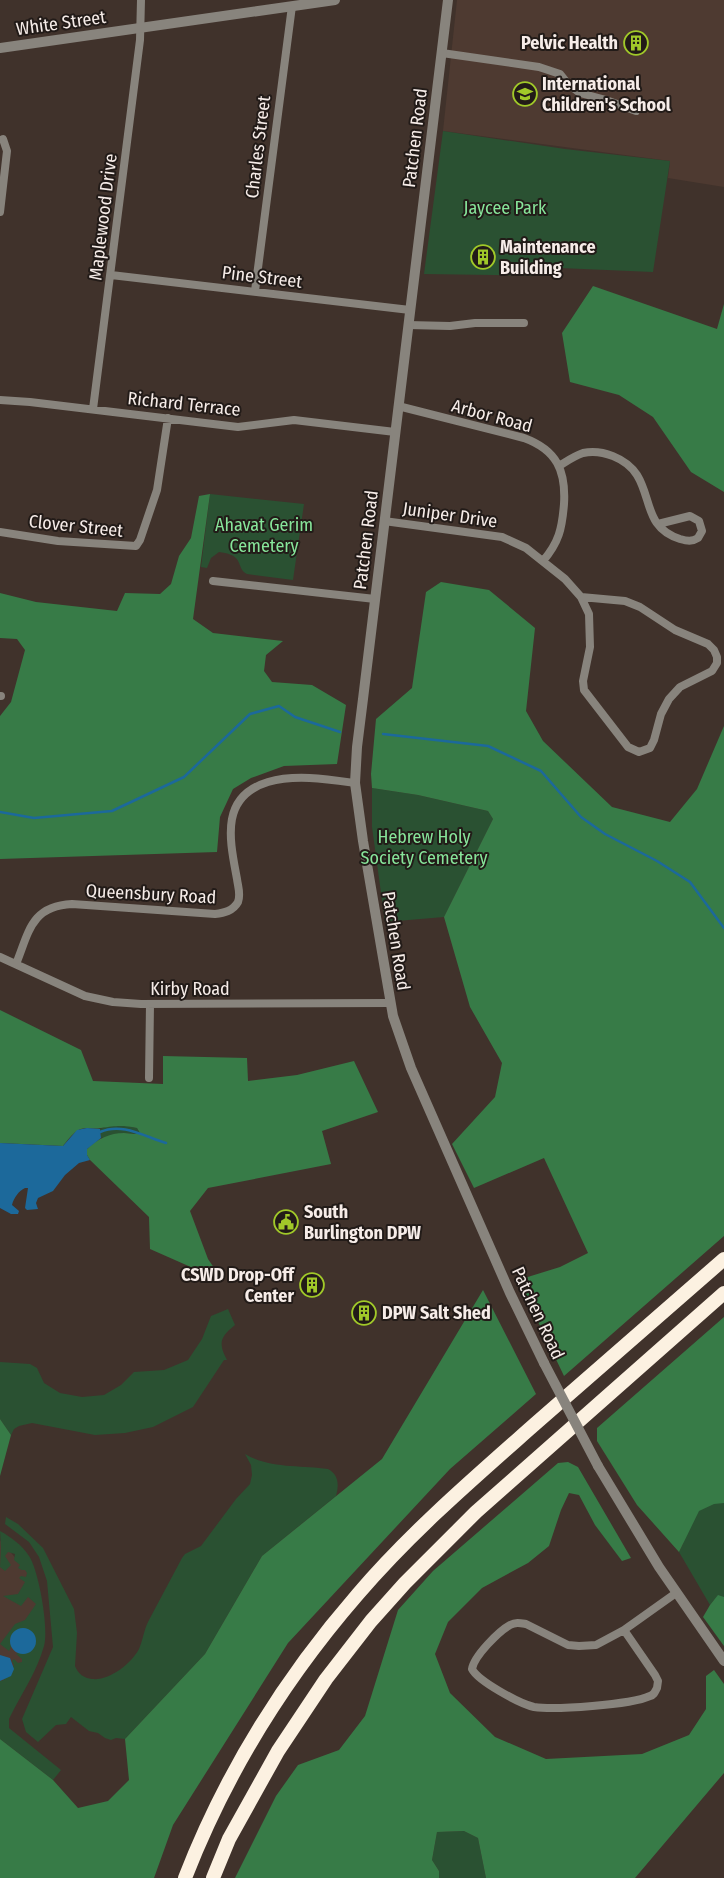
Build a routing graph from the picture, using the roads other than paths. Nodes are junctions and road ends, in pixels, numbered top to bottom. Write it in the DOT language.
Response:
graph roads {
  1 [pos="140,0"];
  2 [pos="335,0"];
  3 [pos="448,0"];
  4 [pos="292,6"];
  5 [pos="141,28"];
  6 [pos="0,48"];
  7 [pos="442,53"];
  8 [pos="636,111"];
  9 [pos="3,139"];
  10 [pos="0,212"];
  11 [pos="111,275"];
  12 [pos="255,291"];
  13 [pos="410,310"];
  14 [pos="524,322"];
  15 [pos="408,325"];
  16 [pos="0,400"];
  17 [pos="398,406"];
  18 [pos="93,409"];
  19 [pos="168,418"];
  20 [pos="395,432"];
  21 [pos="559,466"];
  22 [pos="384,521"];
  23 [pos="658,524"];
  24 [pos="0,532"];
  25 [pos="543,561"];
  26 [pos="213,580"];
  27 [pos="581,597"];
  28 [pos="375,599"];
  29 [pos="355,783"];
  30 [pos="0,957"];
  31 [pos="16,964"];
  32 [pos="390,1003"];
  33 [pos="150,1004"];
  34 [pos="149,1078"];
  35 [pos="724,1259"];
  36 [pos="724,1294"];
  37 [pos="676,1593"];
  38 [pos="624,1630"];
  39 [pos="724,1661"];
  40 [pos="184,1878"];
  41 [pos="213,1878"];
  1 -- 5 [label="street, Maplewood Drive"];
  2 -- 4 [label="street, White Street"];
  3 -- 7 [label="street, Patchen Road"];
  4 -- 5 [label="street, White Street"];
  4 -- 12 [label="street, Charles Street"];
  5 -- 6 [label="street, White Street"];
  5 -- 11 [label="street, Maplewood Drive"];
  7 -- 8 [label="street"];
  7 -- 13 [label="street, Patchen Road"];
  9 -- 10 [label="street"];
  11 -- 12 [label="street, Pine Street"];
  11 -- 18 [label="street, Maplewood Drive"];
  12 -- 13 [label="street, Pine Street"];
  13 -- 15 [label="street, Patchen Road"];
  14 -- 15 [label="street"];
  15 -- 17 [label="street, Patchen Road"];
  16 -- 18 [label="street, Richard Terrace"];
  17 -- 20 [label="street, Patchen Road"];
  17 -- 21 [label="street, Arbor Road"];
  18 -- 19 [label="street, Richard Terrace"];
  19 -- 20 [label="street, Richard Terrace"];
  19 -- 24 [label="street, Clover Street"];
  20 -- 22 [label="street, Patchen Road"];
  21 -- 23 [label="street"];
  21 -- 25 [label="street, Arbor Road"];
  22 -- 25 [label="street, Juniper Drive"];
  22 -- 28 [label="street, Patchen Road"];
  23 -- 23 [label="street"];
  25 -- 27 [label="street, Juniper Drive"];
  26 -- 28 [label="street"];
  27 -- 27 [label="street, Juniper Drive"];
  28 -- 29 [label="street, Patchen Road"];
  29 -- 31 [label="street, Queensbury Road"];
  29 -- 32 [label="street, Patchen Road"];
  30 -- 31 [label="street, Kirby Road"];
  31 -- 33 [label="street, Kirby Road"];
  32 -- 33 [label="street, Kirby Road"];
  32 -- 37 [label="street, Patchen Road, bridge"];
  33 -- 34 [label="street"];
  35 -- 40 [label="highway"];
  36 -- 41 [label="highway"];
  37 -- 38 [label="street"];
  37 -- 39 [label="street, Patchen Road"];
  38 -- 38 [label="street"];
}
